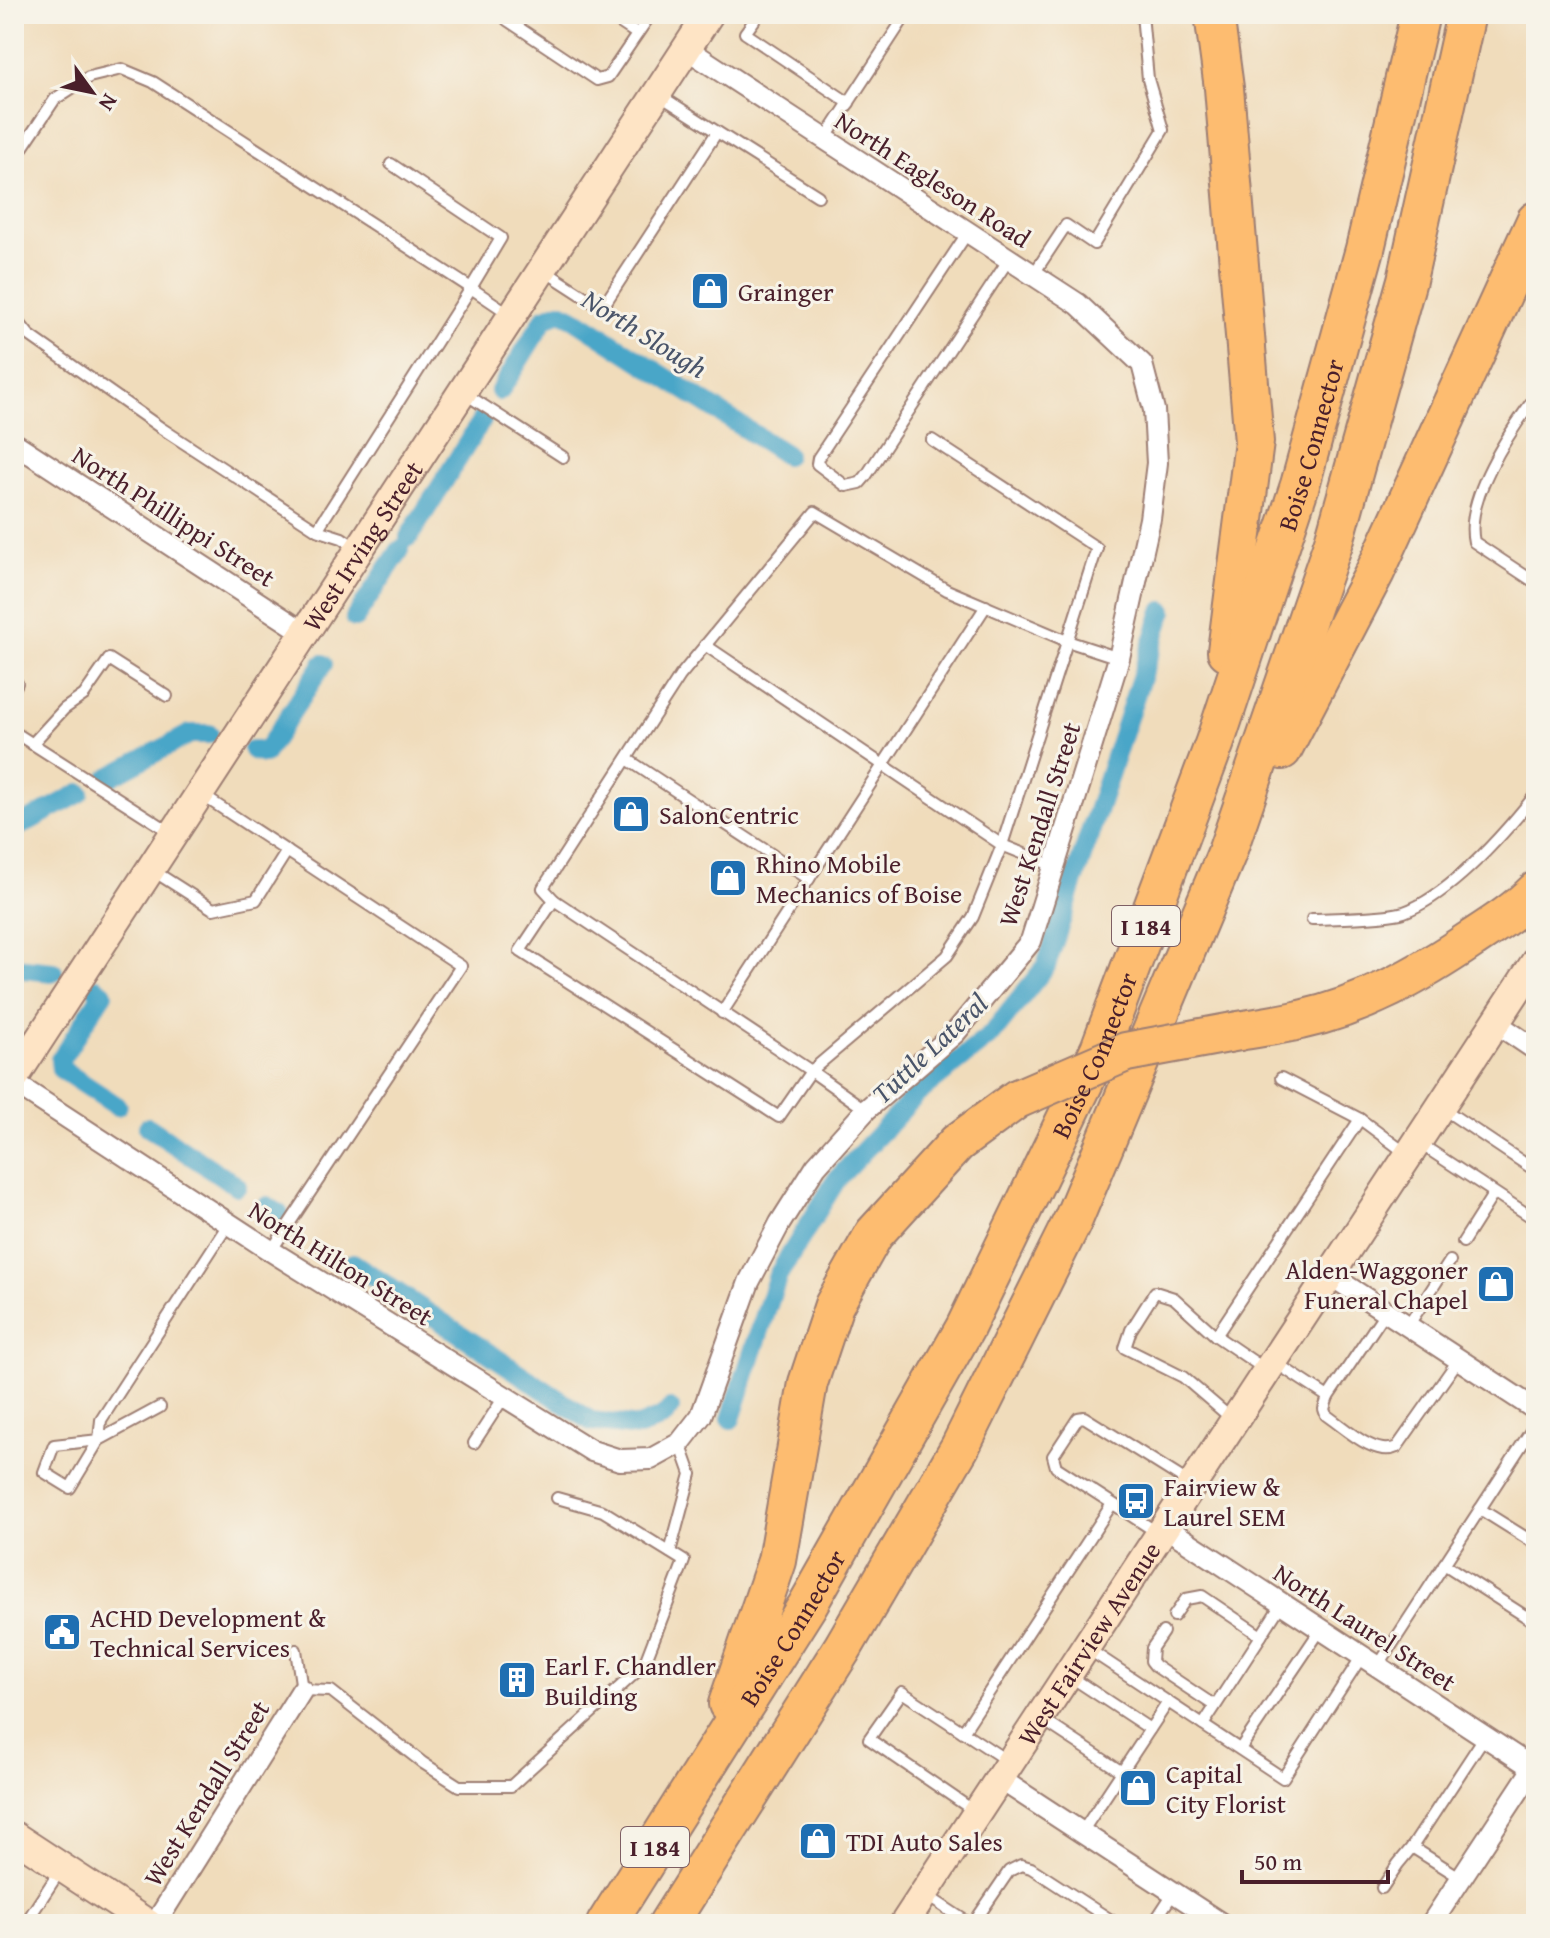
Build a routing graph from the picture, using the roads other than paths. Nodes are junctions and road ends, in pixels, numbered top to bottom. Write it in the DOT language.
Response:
graph roads {
  1 [pos="607,14"];
  2 [pos="651,14"];
  3 [pos="759,14"];
  4 [pos="899,14"];
  5 [pos="1142,14"];
  6 [pos="1214,14"];
  7 [pos="1420,14"];
  8 [pos="1466,14"];
  9 [pos="705,16"];
  10 [pos="507,20"];
  11 [pos="637,34"];
  12 [pos="687,49"];
  13 [pos="657,94"];
  14 [pos="849,103"];
  15 [pos="717,132"];
  16 [pos="825,139"];
  17 [pos="14,160"];
  18 [pos="391,164"];
  19 [pos="818,196"];
  20 [pos="1536,221"];
  21 [pos="968,232"];
  22 [pos="1009,259"];
  23 [pos="543,269"];
  24 [pos="1033,275"];
  25 [pos="471,288"];
  26 [pos="512,315"];
  27 [pos="14,316"];
  28 [pos="1142,364"];
  29 [pos="463,392"];
  30 [pos="1536,396"];
  31 [pos="932,440"];
  32 [pos="14,443"];
  33 [pos="563,457"];
  34 [pos="317,530"];
  35 [pos="359,550"];
  36 [pos="1536,583"];
  37 [pos="986,606"];
  38 [pos="305,633"];
  39 [pos="1067,641"];
  40 [pos="705,645"];
  41 [pos="1119,658"];
  42 [pos="14,681"];
  43 [pos="14,689"];
  44 [pos="167,696"];
  45 [pos="14,732"];
  46 [pos="1215,742"];
  47 [pos="32,744"];
  48 [pos="627,759"];
  49 [pos="884,764"];
  50 [pos="200,794"];
  51 [pos="1536,794"];
  52 [pos="174,834"];
  53 [pos="1002,845"];
  54 [pos="287,851"];
  55 [pos="1226,855"];
  56 [pos="1054,866"];
  57 [pos="151,869"];
  58 [pos="809,879"];
  59 [pos="1536,891"];
  60 [pos="554,900"];
  61 [pos="1312,919"];
  62 [pos="1536,961"];
  63 [pos="722,1013"];
  64 [pos="1496,1023"];
  65 [pos="1536,1050"];
  66 [pos="811,1071"];
  67 [pos="1281,1078"];
  68 [pos="14,1080"];
  69 [pos="1440,1107"];
  70 [pos="866,1110"];
  71 [pos="1360,1119"];
  72 [pos="1413,1148"];
  73 [pos="1536,1171"];
  74 [pos="1494,1193"];
  75 [pos="1536,1220"];
  76 [pos="229,1223"];
  77 [pos="1463,1242"];
  78 [pos="271,1251"];
  79 [pos="1450,1261"];
  80 [pos="1330,1275"];
  81 [pos="1386,1311"];
  82 [pos="1408,1326"];
  83 [pos="1216,1336"];
  84 [pos="1459,1359"];
  85 [pos="1270,1366"];
  86 [pos="504,1397"];
  87 [pos="1328,1397"];
  88 [pos="160,1407"];
  89 [pos="1536,1410"];
  90 [pos="1235,1421"];
  91 [pos="1536,1423"];
  92 [pos="99,1440"];
  93 [pos="474,1443"];
  94 [pos="680,1443"];
  95 [pos="651,1459"];
  96 [pos="1193,1485"];
  97 [pos="557,1498"];
  98 [pos="1112,1504"];
  99 [pos="1480,1509"];
  100 [pos="1163,1531"];
  101 [pos="1536,1544"];
  102 [pos="670,1552"];
  103 [pos="1444,1564"];
  104 [pos="1282,1603"];
  105 [pos="1174,1616"];
  106 [pos="1536,1623"];
  107 [pos="1321,1629"];
  108 [pos="1163,1632"];
  109 [pos="1261,1636"];
  110 [pos="1086,1648"];
  111 [pos="296,1650"];
  112 [pos="1370,1661"];
  113 [pos="1068,1675"];
  114 [pos="302,1690"];
  115 [pos="1168,1702"];
  116 [pos="1215,1706"];
  117 [pos="1040,1718"];
  118 [pos="1203,1725"];
  119 [pos="1150,1729"];
  120 [pos="963,1732"];
  121 [pos="1485,1736"];
  122 [pos="1240,1749"];
  123 [pos="1535,1767"];
  124 [pos="705,1769"];
  125 [pos="1005,1771"];
  126 [pos="1122,1772"];
  127 [pos="978,1813"];
  128 [pos="1082,1832"];
  129 [pos="14,1836"];
  130 [pos="1412,1847"];
  131 [pos="62,1867"];
  132 [pos="1461,1878"];
  133 [pos="1382,1888"];
  134 [pos="1174,1892"];
  135 [pos="924,1894"];
  136 [pos="25,1924"];
  137 [pos="148,1924"];
  138 [pos="155,1924"];
  139 [pos="606,1924"];
  140 [pos="668,1924"];
  141 [pos="904,1924"];
  142 [pos="972,1924"];
  143 [pos="1117,1924"];
  144 [pos="1153,1924"];
  145 [pos="1222,1924"];
  146 [pos="1431,1924"];
  1 -- 11 [label="lane"];
  2 -- 11 [label="lane"];
  3 -- 14 [label="lane"];
  4 -- 14 [label="lane"];
  5 -- 24 [label="lane"];
  6 -- 46 [label="highway"];
  7 -- 46 [label="highway, Boise Connector / I 184"];
  8 -- 55 [label="highway, Boise Connector / I 184"];
  9 -- 12 [label="main road, West Irving Street"];
  10 -- 11 [label="lane"];
  12 -- 13 [label="main road, West Irving Street"];
  12 -- 16 [label="street, North Eagleson Road"];
  13 -- 15 [label="lane"];
  13 -- 23 [label="main road, West Irving Street"];
  14 -- 16 [label="lane"];
  15 -- 19 [label="lane"];
  15 -- 23 [label="lane"];
  16 -- 21 [label="street, North Eagleson Road"];
  17 -- 25 [label="lane"];
  18 -- 25 [label="lane"];
  20 -- 55 [label="highway"];
  21 -- 22 [label="street, North Eagleson Road"];
  21 -- 22 [label="lane"];
  22 -- 24 [label="street, North Eagleson Road"];
  23 -- 26 [label="main road, West Irving Street"];
  24 -- 28 [label="street, North Eagleson Road"];
  25 -- 26 [label="lane"];
  25 -- 34 [label="lane"];
  26 -- 29 [label="main road, West Irving Street"];
  27 -- 34 [label="lane"];
  28 -- 41 [label="street, West Kendall Street"];
  29 -- 33 [label="lane"];
  29 -- 35 [label="main road, West Irving Street"];
  30 -- 36 [label="lane"];
  31 -- 39 [label="lane"];
  32 -- 38 [label="street, North Phillippi Street"];
  34 -- 35 [label="lane"];
  35 -- 38 [label="main road, West Irving Street"];
  37 -- 39 [label="lane"];
  37 -- 40 [label="lane"];
  37 -- 49 [label="lane"];
  38 -- 50 [label="main road, West Irving Street"];
  39 -- 41 [label="lane"];
  39 -- 53 [label="lane"];
  40 -- 48 [label="lane"];
  40 -- 49 [label="lane"];
  41 -- 56 [label="street, West Kendall Street"];
  42 -- 43 [label="lane"];
  44 -- 47 [label="lane"];
  45 -- 47 [label="lane"];
  46 -- 124 [label="highway, Boise Connector / I 184"];
  47 -- 52 [label="lane"];
  48 -- 58 [label="lane"];
  48 -- 60 [label="lane"];
  49 -- 53 [label="lane"];
  49 -- 58 [label="lane"];
  50 -- 52 [label="main road, West Irving Street"];
  50 -- 54 [label="lane"];
  51 -- 61 [label="lane"];
  52 -- 57 [label="main road, West Irving Street"];
  53 -- 56 [label="lane"];
  53 -- 66 [label="lane"];
  54 -- 57 [label="lane"];
  54 -- 78 [label="lane"];
  55 -- 140 [label="highway, Boise Connector / I 184"];
  56 -- 70 [label="street, West Kendall Street"];
  57 -- 68 [label="main road, West Irving Street"];
  58 -- 63 [label="lane"];
  59 -- 124 [label="highway, bridge"];
  60 -- 63 [label="lane"];
  60 -- 66 [label="lane"];
  62 -- 64 [label="main road, West Fairview Avenue"];
  63 -- 66 [label="lane"];
  64 -- 65 [label="street"];
  64 -- 69 [label="main road, West Fairview Avenue"];
  66 -- 70 [label="lane"];
  67 -- 71 [label="lane"];
  68 -- 76 [label="street, North Hilton Street"];
  69 -- 72 [label="main road, West Fairview Avenue"];
  69 -- 73 [label="lane"];
  70 -- 94 [label="street, West Kendall Street"];
  71 -- 72 [label="lane"];
  71 -- 83 [label="lane"];
  72 -- 74 [label="lane"];
  72 -- 80 [label="main road, West Fairview Avenue"];
  74 -- 75 [label="lane"];
  74 -- 77 [label="lane"];
  76 -- 78 [label="street, North Hilton Street"];
  76 -- 92 [label="lane"];
  78 -- 86 [label="street, North Hilton Street"];
  79 -- 82 [label="lane"];
  80 -- 81 [label="street"];
  80 -- 85 [label="main road, West Fairview Avenue"];
  81 -- 82 [label="street"];
  81 -- 87 [label="lane"];
  82 -- 84 [label="street"];
  83 -- 85 [label="lane"];
  83 -- 90 [label="lane"];
  84 -- 87 [label="lane"];
  84 -- 89 [label="street"];
  85 -- 87 [label="lane"];
  85 -- 90 [label="main road, West Fairview Avenue"];
  86 -- 93 [label="lane"];
  86 -- 95 [label="street, North Hilton Street"];
  88 -- 92 [label="lane"];
  90 -- 96 [label="main road, West Fairview Avenue"];
  91 -- 99 [label="lane"];
  92 -- 92 [label="lane"];
  94 -- 95 [label="street, West Kendall Street"];
  94 -- 102 [label="lane"];
  96 -- 98 [label="lane"];
  96 -- 100 [label="main road, West Fairview Avenue"];
  97 -- 102 [label="lane"];
  98 -- 100 [label="lane"];
  98 -- 120 [label="lane"];
  99 -- 101 [label="lane"];
  99 -- 103 [label="lane"];
  100 -- 104 [label="street, North Laurel Street"];
  100 -- 110 [label="main road, West Fairview Avenue"];
  102 -- 114 [label="lane"];
  103 -- 106 [label="lane"];
  103 -- 112 [label="lane"];
  104 -- 107 [label="street, North Laurel Street"];
  104 -- 109 [label="lane"];
  105 -- 109 [label="lane"];
  107 -- 112 [label="street, North Laurel Street"];
  107 -- 122 [label="lane"];
  108 -- 116 [label="lane"];
  109 -- 116 [label="lane"];
  110 -- 113 [label="main road, West Fairview Avenue"];
  110 -- 115 [label="lane"];
  111 -- 114 [label="lane"];
  112 -- 121 [label="street, North Laurel Street"];
  112 -- 122 [label="lane"];
  113 -- 117 [label="main road, West Fairview Avenue"];
  113 -- 119 [label="lane"];
  114 -- 138 [label="street, West Kendall Street"];
  115 -- 118 [label="lane"];
  115 -- 119 [label="lane"];
  116 -- 118 [label="lane"];
  117 -- 125 [label="main road, West Fairview Avenue"];
  117 -- 126 [label="lane"];
  118 -- 122 [label="lane"];
  119 -- 126 [label="lane"];
  120 -- 125 [label="lane"];
  120 -- 127 [label="lane"];
  121 -- 123 [label="street, North Laurel Street"];
  121 -- 130 [label="lane"];
  123 -- 132 [label="street"];
  124 -- 139 [label="highway, Boise Connector / I 184"];
  125 -- 127 [label="main road, West Fairview Avenue"];
  125 -- 128 [label="street"];
  126 -- 128 [label="lane"];
  127 -- 135 [label="main road, West Fairview Avenue"];
  128 -- 134 [label="street"];
  129 -- 131 [label="main road"];
  130 -- 132 [label="lane"];
  130 -- 133 [label="lane"];
  131 -- 136 [label="lane"];
  131 -- 137 [label="main road"];
  132 -- 146 [label="street"];
  134 -- 144 [label="lane"];
  134 -- 145 [label="street"];
  135 -- 141 [label="main road, West Fairview Avenue"];
  135 -- 142 [label="lane"];
  142 -- 143 [label="lane"];
}
